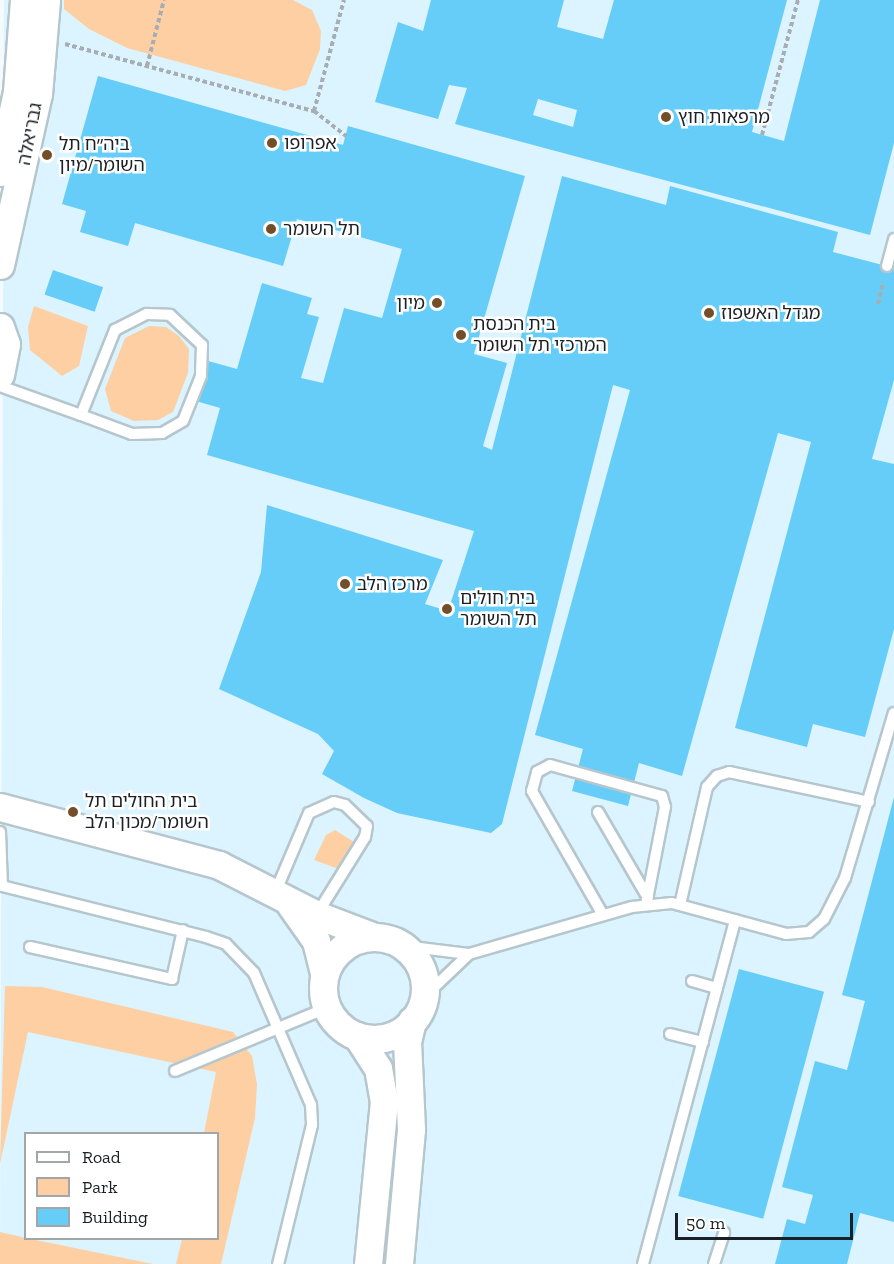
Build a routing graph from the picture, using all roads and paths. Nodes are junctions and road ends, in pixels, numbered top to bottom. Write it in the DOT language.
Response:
graph roads {
  1 [pos="24,0"];
  2 [pos="46,0"];
  3 [pos="164,0"];
  4 [pos="344,0"];
  5 [pos="798,0"];
  6 [pos="44,38"];
  7 [pos="147,66"];
  8 [pos="314,111"];
  9 [pos="762,135"];
  10 [pos="346,136"];
  11 [pos="0,172"];
  12 [pos="894,239"];
  13 [pos="0,265"];
  14 [pos="887,266"];
  15 [pos="878,304"];
  16 [pos="1,326"];
  17 [pos="0,374"];
  18 [pos="0,386"];
  19 [pos="81,415"];
  20 [pos="894,712"];
  21 [pos="869,802"];
  22 [pos="0,807"];
  23 [pos="598,812"];
  24 [pos="0,832"];
  25 [pos="280,896"];
  26 [pos="647,901"];
  27 [pos="680,905"];
  28 [pos="317,915"];
  29 [pos="603,915"];
  30 [pos="735,920"];
  31 [pos="183,930"];
  32 [pos="375,937"];
  33 [pos="404,946"];
  34 [pos="30,947"];
  35 [pos="469,954"];
  36 [pos="324,973"];
  37 [pos="692,981"];
  38 [pos="717,988"];
  39 [pos="424,997"];
  40 [pos="326,1008"];
  41 [pos="412,1021"];
  42 [pos="278,1028"];
  43 [pos="670,1034"];
  44 [pos="357,1036"];
  45 [pos="703,1042"];
  46 [pos="175,1071"];
  47 [pos="724,1233"];
  48 [pos="278,1264"];
  49 [pos="368,1264"];
  50 [pos="399,1264"];
  51 [pos="643,1264"];
  52 [pos="714,1264"];
  1 -- 11 [label="street, גבריאלה"];
  2 -- 6 [label="street, גבריאלה"];
  3 -- 7 [label="path"];
  4 -- 8 [label="path"];
  5 -- 9 [label="path"];
  6 -- 7 [label="path"];
  6 -- 13 [label="street, גבריאלה"];
  7 -- 8 [label="path"];
  8 -- 10 [label="path"];
  12 -- 14 [label="lane"];
  14 -- 15 [label="path"];
  16 -- 17 [label="street"];
  18 -- 19 [label="lane"];
  19 -- 19 [label="lane"];
  20 -- 21 [label="lane"];
  21 -- 27 [label="lane"];
  21 -- 30 [label="lane"];
  22 -- 25 [label="street"];
  23 -- 26 [label="lane"];
  24 -- 31 [label="lane"];
  25 -- 28 [label="street"];
  25 -- 28 [label="lane"];
  25 -- 36 [label="street"];
  26 -- 27 [label="lane"];
  26 -- 29 [label="lane"];
  26 -- 29 [label="lane"];
  27 -- 30 [label="lane"];
  28 -- 32 [label="street"];
  29 -- 35 [label="lane"];
  30 -- 38 [label="lane"];
  31 -- 34 [label="lane"];
  31 -- 42 [label="lane"];
  32 -- 33 [label="street"];
  32 -- 36 [label="street"];
  33 -- 35 [label="lane"];
  33 -- 39 [label="street"];
  35 -- 39 [label="lane"];
  36 -- 40 [label="street"];
  37 -- 38 [label="lane"];
  38 -- 45 [label="lane"];
  39 -- 41 [label="street"];
  40 -- 42 [label="lane"];
  40 -- 44 [label="street"];
  41 -- 44 [label="street"];
  41 -- 50 [label="street"];
  42 -- 46 [label="lane"];
  42 -- 48 [label="lane"];
  43 -- 45 [label="lane"];
  44 -- 49 [label="street"];
  45 -- 51 [label="lane"];
  47 -- 52 [label="lane"];
}
